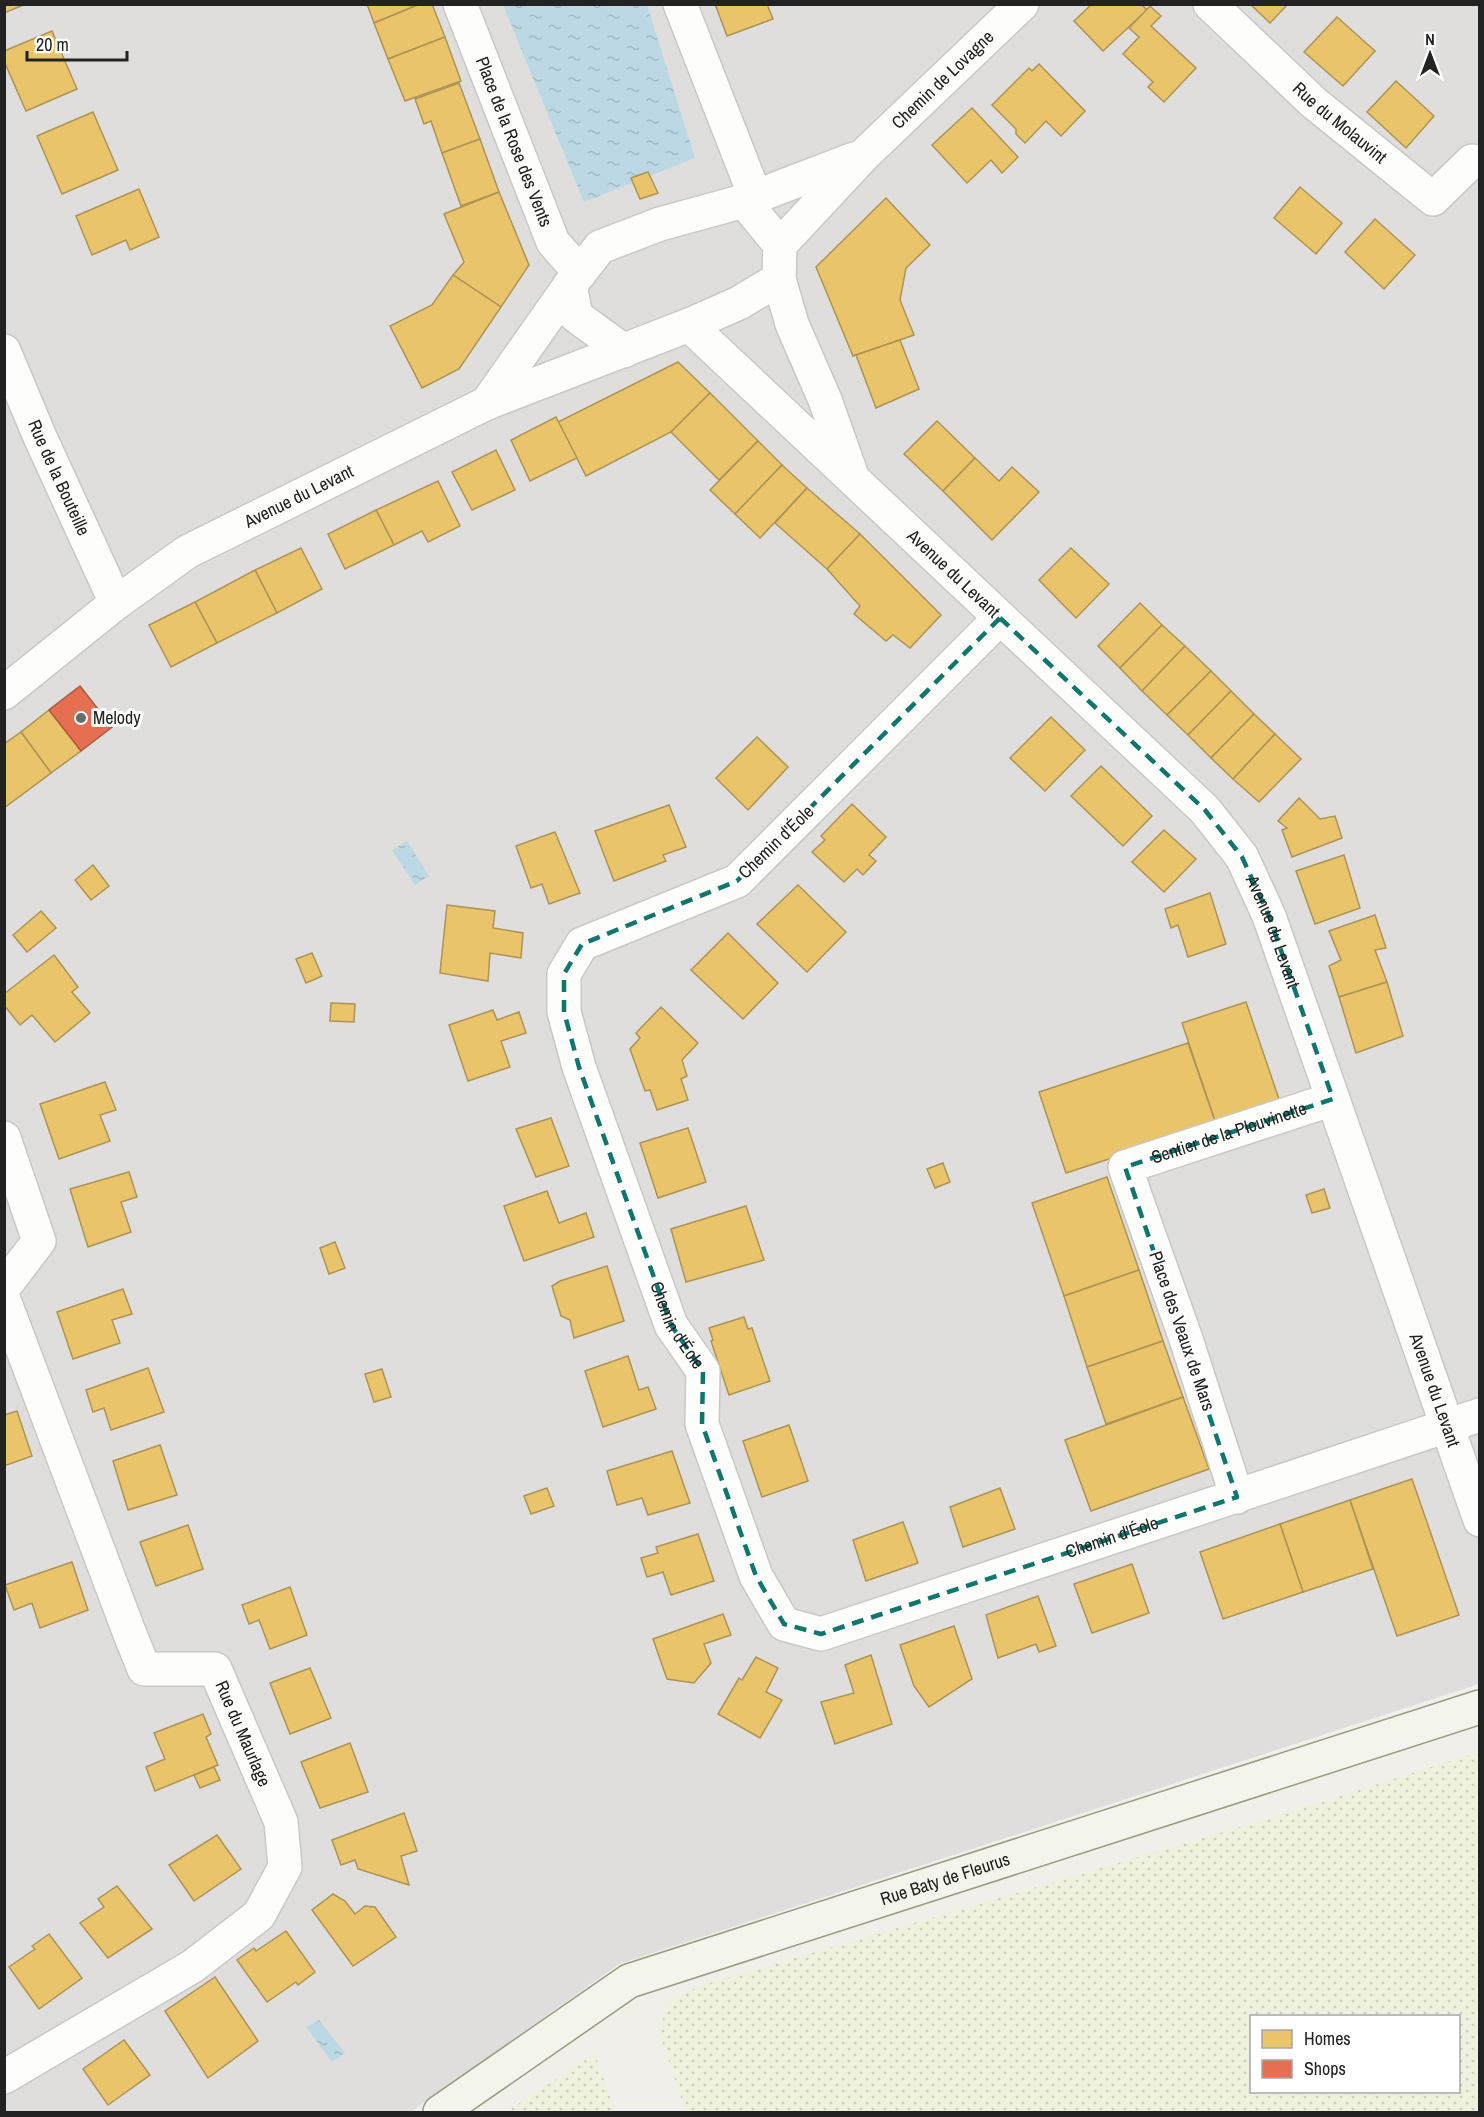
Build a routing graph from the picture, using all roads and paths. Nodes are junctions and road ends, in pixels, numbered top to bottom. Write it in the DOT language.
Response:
graph roads {
  1 [pos="459,4"];
  2 [pos="680,4"];
  3 [pos="1022,4"];
  4 [pos="1210,4"];
  5 [pos="864,155"];
  6 [pos="1472,161"];
  7 [pos="750,198"];
  8 [pos="780,244"];
  9 [pos="575,279"];
  10 [pos="780,279"];
  11 [pos="689,325"];
  12 [pos="4,351"];
  13 [pos="624,351"];
  14 [pos="487,403"];
  15 [pos="853,480"];
  16 [pos="116,603"];
  17 [pos="1000,618"];
  18 [pos="4,693"];
  19 [pos="1332,1099"];
  20 [pos="4,1138"];
  21 [pos="1125,1167"];
  22 [pos="4,1287"];
  23 [pos="4,1300"];
  24 [pos="1479,1415"];
  25 [pos="1447,1426"];
  26 [pos="1237,1497"];
  27 [pos="1479,1520"];
  28 [pos="1479,1707"];
  29 [pos="4,2077"];
  30 [pos="440,2112"];
  1 -- 9 [label="street, Place de la Rose des Vents"];
  2 -- 7 [label="street"];
  3 -- 5 [label="street, Chemin de Lovagne"];
  4 -- 6 [label="street, Rue du Molauvint"];
  5 -- 7 [label="street, Chemin de Lovagne"];
  5 -- 8 [label="street, Chemin de Lovagne"];
  7 -- 8 [label="street"];
  7 -- 9 [label="street, Chemin de Lovagne"];
  8 -- 10 [label="street, Avenue du Levant"];
  9 -- 13 [label="street"];
  9 -- 14 [label="street, Avenue du Levant"];
  10 -- 11 [label="street, Avenue du Levant"];
  10 -- 15 [label="street, Avenue du Levant"];
  11 -- 13 [label="street, Avenue du Levant"];
  11 -- 15 [label="street, Avenue du Levant"];
  12 -- 16 [label="street, Rue de la Bouteille"];
  13 -- 14 [label="street, Avenue du Levant"];
  14 -- 16 [label="street, Avenue du Levant"];
  15 -- 17 [label="street, Avenue du Levant"];
  16 -- 18 [label="street, Avenue du Levant"];
  17 -- 19 [label="street, Avenue du Levant"];
  17 -- 26 [label="street, Chemin d'Éole"];
  19 -- 21 [label="street, Sentier de la Plouvinette"];
  19 -- 25 [label="street, Avenue du Levant"];
  20 -- 22 [label="street"];
  21 -- 26 [label="street, Place des Veaux de Mars"];
  23 -- 29 [label="street, Rue du Maurlage"];
  24 -- 25 [label="street, Chemin d'Éole"];
  25 -- 26 [label="street, Chemin d'Éole"];
  25 -- 27 [label="street, Avenue du Levant"];
  28 -- 30 [label="street, Rue Baty de Fleurus"];
}
